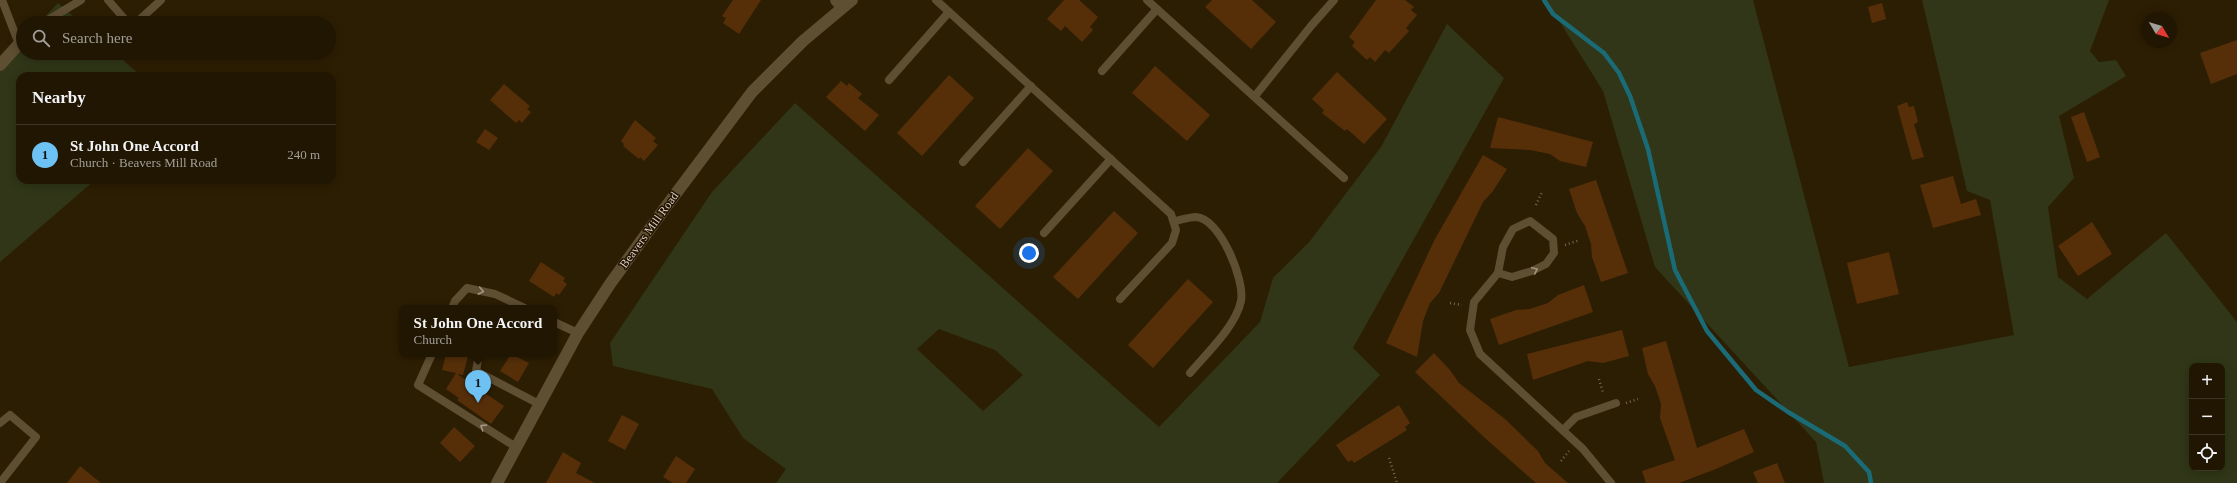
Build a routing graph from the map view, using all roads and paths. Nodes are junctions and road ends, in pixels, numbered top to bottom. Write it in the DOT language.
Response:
graph roads {
  1 [pos="2,0"];
  2 [pos="81,0"];
  3 [pos="108,0"];
  4 [pos="161,0"];
  5 [pos="852,0"];
  6 [pos="936,0"];
  7 [pos="1147,0"];
  8 [pos="1334,0"];
  9 [pos="839,4"];
  10 [pos="1157,9"];
  11 [pos="949,12"];
  12 [pos="55,16"];
  13 [pos="122,16"];
  14 [pos="144,16"];
  15 [pos="16,31"];
  16 [pos="16,47"];
  17 [pos="0,65"];
  18 [pos="1102,71"];
  19 [pos="889,80"];
  20 [pos="1032,86"];
  21 [pos="1254,96"];
  22 [pos="1112,159"];
  23 [pos="964,162"];
  24 [pos="1344,178"];
  25 [pos="1542,192"];
  26 [pos="1536,205"];
  27 [pos="1175,221"];
  28 [pos="1044,233"];
  29 [pos="1580,240"];
  30 [pos="1565,245"];
  31 [pos="1498,273"];
  32 [pos="1120,299"];
  33 [pos="1450,303"];
  34 [pos="453,305"];
  35 [pos="519,305"];
  36 [pos="1465,306"];
  37 [pos="557,324"];
  38 [pos="578,334"];
  39 [pos="431,357"];
  40 [pos="478,357"];
  41 [pos="1190,373"];
  42 [pos="1599,379"];
  43 [pos="1603,393"];
  44 [pos="1638,400"];
  45 [pos="1620,403"];
  46 [pos="539,404"];
  47 [pos="0,423"];
  48 [pos="1563,430"];
  49 [pos="516,447"];
  50 [pos="1571,450"];
  51 [pos="1389,458"];
  52 [pos="1561,461"];
  53 [pos="0,483"];
  54 [pos="497,483"];
  55 [pos="1398,483"];
  56 [pos="1611,483"];
  1 -- 15 [label="lane"];
  2 -- 12 [label="lane"];
  3 -- 13 [label="lane"];
  4 -- 14 [label="lane"];
  5 -- 9 [label="street, Beavers Mill Road"];
  6 -- 11 [label="lane"];
  7 -- 10 [label="lane"];
  8 -- 21 [label="lane"];
  9 -- 38 [label="street, Beavers Mill Road"];
  10 -- 18 [label="lane"];
  10 -- 21 [label="lane"];
  11 -- 19 [label="lane"];
  11 -- 20 [label="lane"];
  16 -- 17 [label="street"];
  20 -- 22 [label="lane"];
  20 -- 23 [label="lane"];
  21 -- 24 [label="lane"];
  22 -- 27 [label="lane"];
  22 -- 28 [label="lane"];
  25 -- 26 [label="path"];
  27 -- 32 [label="lane"];
  27 -- 41 [label="lane"];
  29 -- 30 [label="path"];
  31 -- 31 [label="lane, one-way"];
  31 -- 48 [label="lane"];
  33 -- 36 [label="path"];
  34 -- 35 [label="lane, one-way"];
  37 -- 38 [label="lane"];
  38 -- 46 [label="street, Beavers Mill Road"];
  49 -- 39 [label="lane, one-way"];
  40 -- 46 [label="lane"];
  42 -- 43 [label="path"];
  44 -- 45 [label="path"];
  45 -- 48 [label="lane"];
  46 -- 49 [label="street, Beavers Mill Road"];
  47 -- 53 [label="lane"];
  48 -- 56 [label="lane"];
  49 -- 54 [label="street, Beavers Mill Road"];
  50 -- 52 [label="path"];
  51 -- 55 [label="path"];
}
